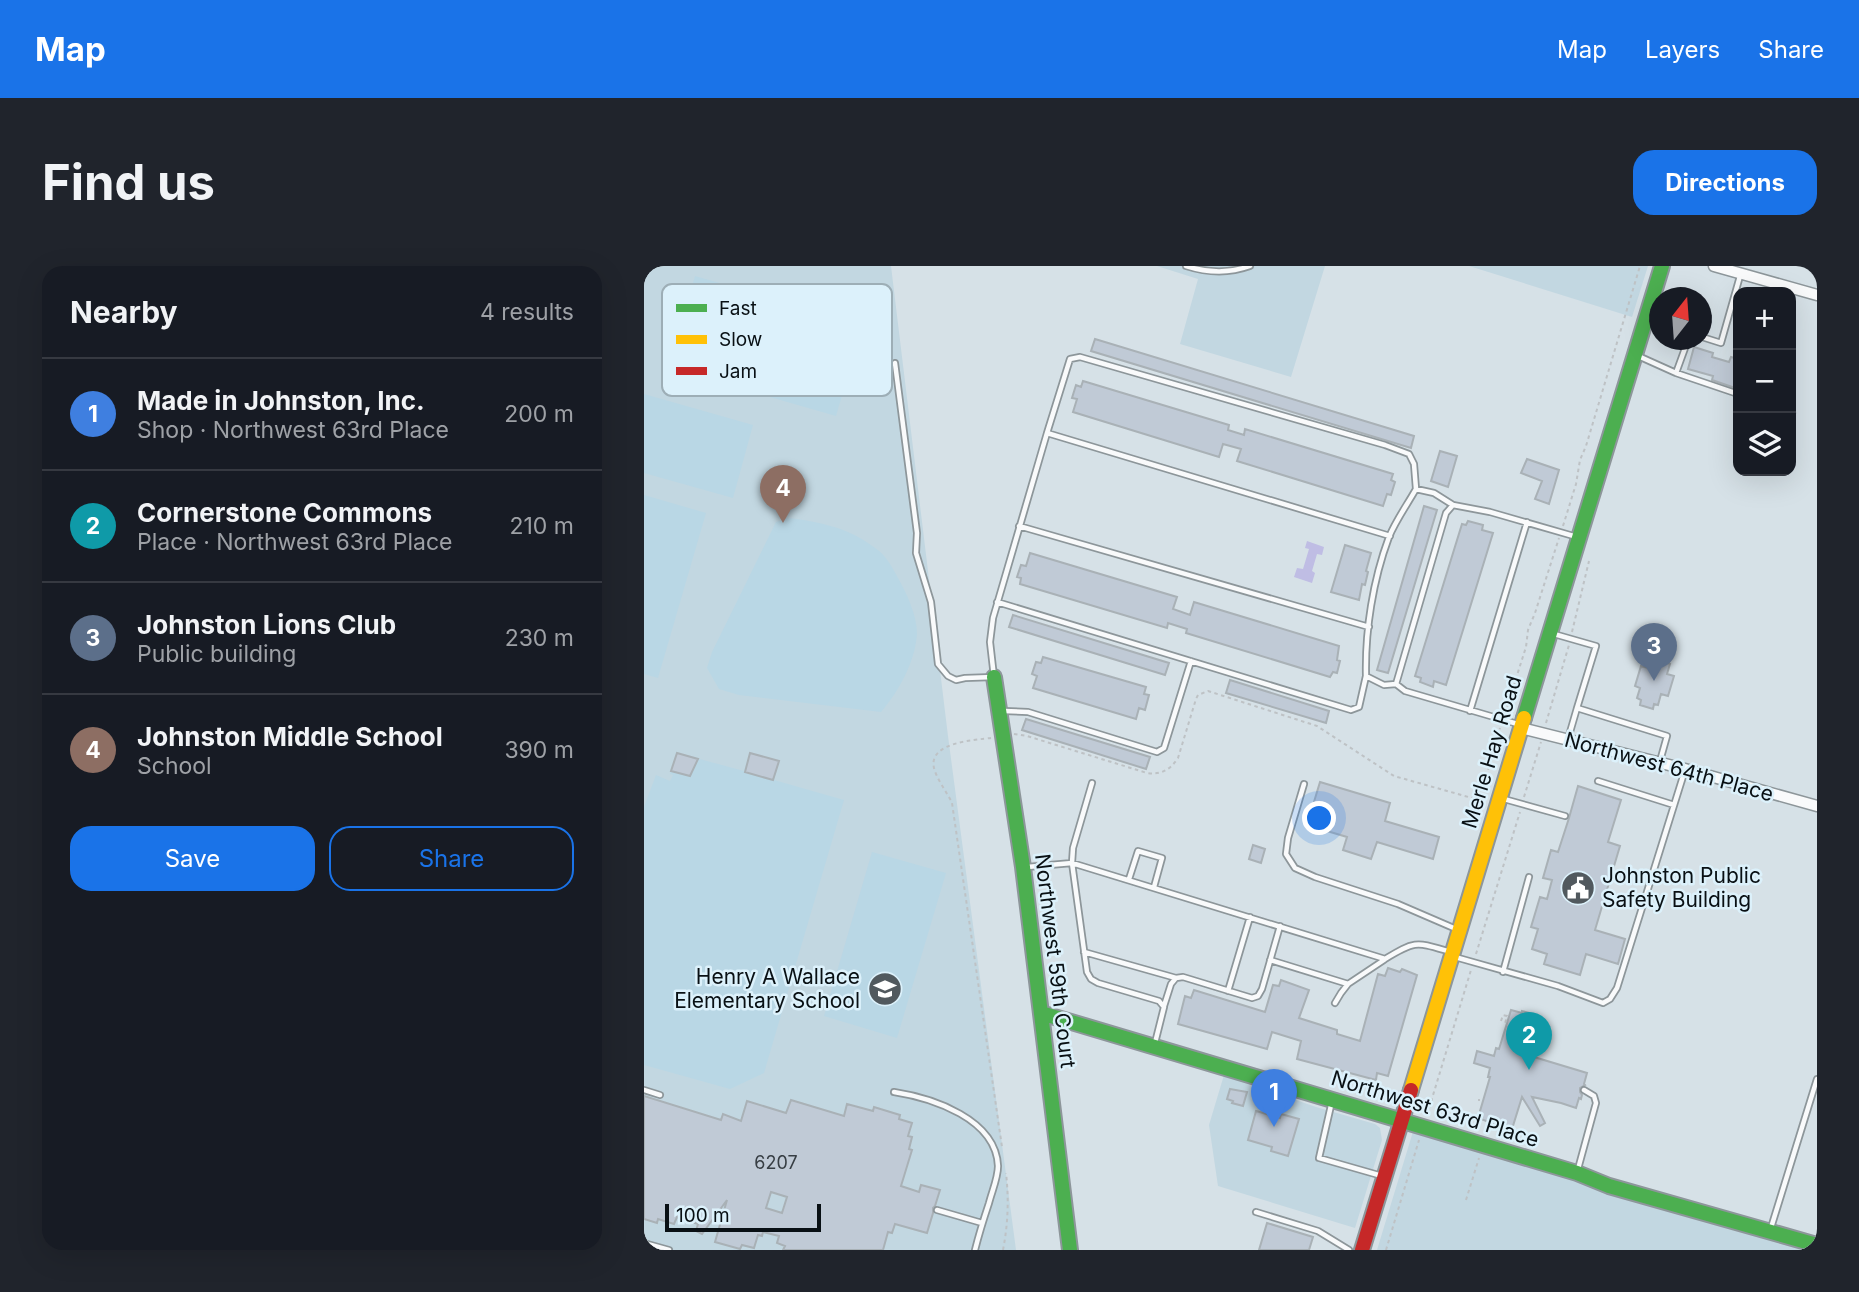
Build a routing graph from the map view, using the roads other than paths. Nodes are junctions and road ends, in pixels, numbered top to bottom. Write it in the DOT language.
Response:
graph roads {
  1 [pos="1186,266"];
  2 [pos="1250,266"];
  3 [pos="1662,266"];
  4 [pos="1714,266"];
  5 [pos="1741,274"];
  6 [pos="1817,296"];
  7 [pos="1712,340"];
  8 [pos="1684,350"];
  9 [pos="1635,355"];
  10 [pos="895,363"];
  11 [pos="1676,373"];
  12 [pos="1733,392"];
  13 [pos="1047,433"];
  14 [pos="1416,489"];
  15 [pos="1453,505"];
  16 [pos="1527,522"];
  17 [pos="1019,526"];
  18 [pos="1390,536"];
  19 [pos="1579,537"];
  20 [pos="997,602"];
  21 [pos="1369,626"];
  22 [pos="1550,632"];
  23 [pos="1191,661"];
  24 [pos="1366,676"];
  25 [pos="994,677"];
  26 [pos="1396,684"];
  27 [pos="1577,708"];
  28 [pos="999,711"];
  29 [pos="1470,711"];
  30 [pos="1521,727"];
  31 [pos="1568,740"];
  32 [pos="1659,763"];
  33 [pos="1685,769"];
  34 [pos="1598,781"];
  35 [pos="1092,783"];
  36 [pos="1304,784"];
  37 [pos="1500,798"];
  38 [pos="1674,805"];
  39 [pos="1817,806"];
  40 [pos="1565,816"];
  41 [pos="1072,863"];
  42 [pos="1023,867"];
  43 [pos="1529,877"];
  44 [pos="1129,879"];
  45 [pos="1154,887"];
  46 [pos="1250,917"];
  47 [pos="1280,926"];
  48 [pos="1459,930"];
  49 [pos="1084,952"];
  50 [pos="1452,954"];
  51 [pos="1385,959"];
  52 [pos="1270,960"];
  53 [pos="1503,972"];
  54 [pos="1176,978"];
  55 [pos="1348,984"];
  56 [pos="1228,990"];
  57 [pos="1335,1003"];
  58 [pos="1164,1007"];
  59 [pos="1041,1013"];
  60 [pos="1154,1047"];
  61 [pos="1817,1079"];
  62 [pos="644,1090"];
  63 [pos="1584,1090"];
  64 [pos="894,1092"];
  65 [pos="660,1095"];
  66 [pos="1333,1100"];
  67 [pos="1401,1121"];
  68 [pos="1577,1173"];
  69 [pos="1384,1177"];
  70 [pos="937,1210"];
  71 [pos="1256,1212"];
  72 [pos="982,1223"];
  73 [pos="1770,1232"];
  74 [pos="644,1243"];
  75 [pos="1817,1245"];
  76 [pos="669,1250"];
  77 [pos="975,1250"];
  78 [pos="1070,1250"];
  79 [pos="1349,1250"];
  80 [pos="1362,1250"];
  1 -- 2 [label="lane"];
  3 -- 9 [label="street, Merle Hay Road"];
  4 -- 5 [label="street"];
  5 -- 6 [label="street"];
  5 -- 7 [label="lane"];
  8 -- 11 [label="lane"];
  9 -- 11 [label="lane"];
  9 -- 19 [label="street, Merle Hay Road"];
  10 -- 25 [label="lane"];
  11 -- 12 [label="lane"];
  13 -- 14 [label="lane"];
  13 -- 17 [label="lane"];
  13 -- 18 [label="lane"];
  14 -- 15 [label="lane"];
  14 -- 18 [label="lane"];
  15 -- 16 [label="lane"];
  15 -- 26 [label="lane"];
  16 -- 19 [label="lane"];
  16 -- 29 [label="lane"];
  17 -- 20 [label="lane"];
  17 -- 21 [label="lane"];
  18 -- 21 [label="lane"];
  19 -- 22 [label="street, Merle Hay Road"];
  20 -- 23 [label="lane"];
  20 -- 25 [label="lane"];
  21 -- 24 [label="lane"];
  22 -- 27 [label="lane"];
  22 -- 30 [label="street, Merle Hay Road"];
  23 -- 24 [label="lane"];
  23 -- 28 [label="lane"];
  24 -- 26 [label="lane"];
  25 -- 28 [label="street, Northwest 59th Court"];
  26 -- 29 [label="lane"];
  27 -- 31 [label="lane"];
  27 -- 32 [label="lane"];
  28 -- 42 [label="street, Northwest 59th Court"];
  29 -- 30 [label="lane"];
  30 -- 31 [label="street, Northwest 64th Place"];
  30 -- 37 [label="street, Merle Hay Road"];
  31 -- 32 [label="street, Northwest 64th Place"];
  32 -- 33 [label="street, Northwest 64th Place"];
  33 -- 38 [label="lane"];
  33 -- 39 [label="street, Northwest 64th Place"];
  34 -- 38 [label="lane"];
  35 -- 41 [label="lane"];
  36 -- 48 [label="lane"];
  37 -- 40 [label="lane"];
  37 -- 48 [label="street, Merle Hay Road"];
  38 -- 53 [label="lane"];
  41 -- 42 [label="lane"];
  41 -- 44 [label="lane"];
  41 -- 49 [label="lane"];
  42 -- 59 [label="street, Northwest 59th Court"];
  43 -- 53 [label="lane"];
  44 -- 45 [label="lane"];
  44 -- 45 [label="lane"];
  45 -- 46 [label="lane"];
  46 -- 47 [label="lane"];
  46 -- 56 [label="lane"];
  47 -- 51 [label="lane"];
  47 -- 52 [label="lane"];
  48 -- 50 [label="street, Merle Hay Road"];
  49 -- 54 [label="lane"];
  49 -- 58 [label="lane"];
  50 -- 51 [label="lane"];
  50 -- 53 [label="lane"];
  50 -- 67 [label="street, Merle Hay Road"];
  51 -- 55 [label="lane"];
  52 -- 55 [label="lane"];
  52 -- 56 [label="lane"];
  54 -- 56 [label="lane"];
  54 -- 58 [label="lane"];
  55 -- 57 [label="lane"];
  58 -- 60 [label="lane"];
  59 -- 60 [label="street, Northwest 63rd Place"];
  59 -- 78 [label="street, Northwest 59th Court"];
  60 -- 66 [label="street, Northwest 63rd Place"];
  61 -- 73 [label="lane"];
  62 -- 65 [label="lane"];
  63 -- 68 [label="lane"];
  64 -- 72 [label="lane"];
  66 -- 67 [label="street, Northwest 63rd Place"];
  66 -- 69 [label="lane"];
  67 -- 68 [label="street, Northwest 63rd Place"];
  67 -- 69 [label="street, Merle Hay Road"];
  68 -- 73 [label="street, Northwest 63rd Place"];
  69 -- 80 [label="street, Merle Hay Road"];
  70 -- 72 [label="lane"];
  71 -- 79 [label="lane"];
  72 -- 77 [label="lane"];
  73 -- 75 [label="street, Northwest 63rd Place"];
  74 -- 76 [label="lane"];
}
